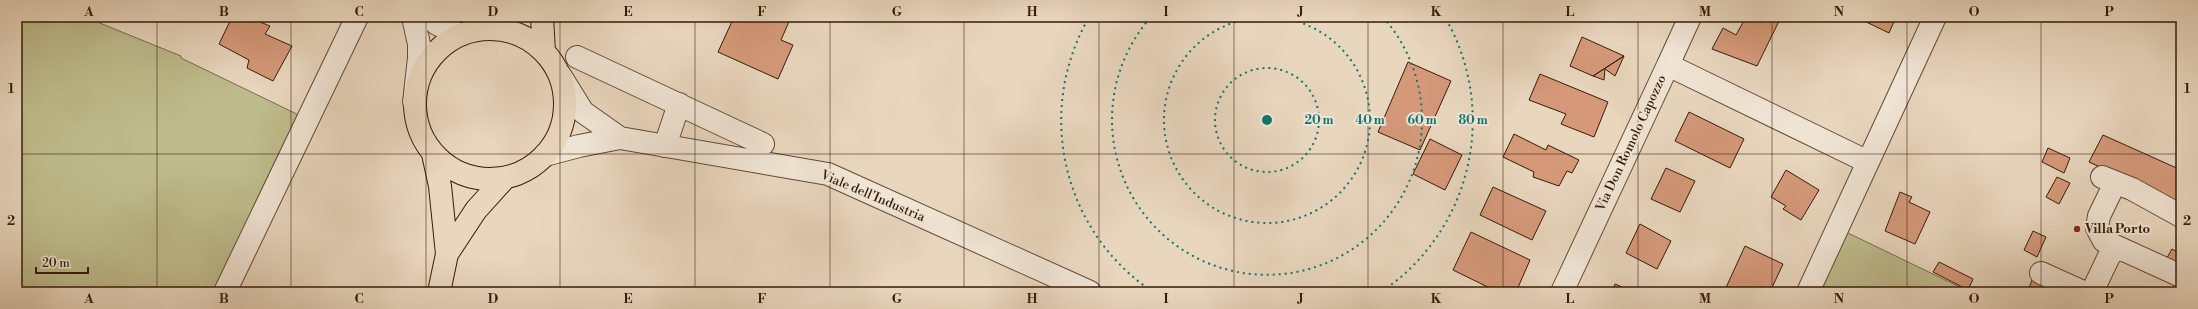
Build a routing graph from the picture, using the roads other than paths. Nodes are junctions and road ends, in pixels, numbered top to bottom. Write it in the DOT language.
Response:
graph roads {
  1 [pos="357,17"];
  2 [pos="413,17"];
  3 [pos="430,17"];
  4 [pos="542,17"];
  5 [pos="1690,17"];
  6 [pos="1935,17"];
  7 [pos="497,23"];
  8 [pos="460,35"];
  9 [pos="544,52"];
  10 [pos="577,57"];
  11 [pos="1668,65"];
  12 [pos="560,75"];
  13 [pos="414,102"];
  14 [pos="679,104"];
  15 [pos="620,138"];
  16 [pos="764,144"];
  17 [pos="665,146"];
  18 [pos="433,154"];
  19 [pos="545,155"];
  20 [pos="1868,162"];
  21 [pos="505,178"];
  22 [pos="2181,216"];
  23 [pos="2114,246"];
  24 [pos="447,254"];
  25 [pos="2041,273"];
  26 [pos="2181,276"];
  27 [pos="225,292"];
  28 [pos="439,292"];
  29 [pos="1090,292"];
  30 [pos="1562,292"];
  31 [pos="1808,292"];
  32 [pos="2083,292"];
  33 [pos="2092,292"];
  1 -- 27 [label="street"];
  2 -- 13 [label="street, Viale dell'Industria"];
  3 -- 8 [label="street"];
  4 -- 9 [label="main road"];
  5 -- 11 [label="street"];
  6 -- 20 [label="street"];
  7 -- 8 [label="main road, Viale dell'Industria"];
  7 -- 9 [label="main road, Viale dell'Industria"];
  8 -- 13 [label="main road, Viale dell'Industria"];
  9 -- 12 [label="main road, Viale dell'Industria"];
  10 -- 14 [label="street"];
  11 -- 20 [label="street, Via Don Romolo Capozzo"];
  11 -- 30 [label="street, Via Don Romolo Capozzo"];
  12 -- 15 [label="street, Viale dell'Industria"];
  12 -- 19 [label="main road, Viale dell'Industria"];
  13 -- 18 [label="main road, Viale dell'Industria"];
  14 -- 16 [label="street"];
  14 -- 17 [label="street"];
  15 -- 17 [label="street, Viale dell'Industria"];
  15 -- 19 [label="street, Viale dell'Industria"];
  17 -- 29 [label="street, Viale dell'Industria"];
  18 -- 21 [label="main road, Viale dell'Industria"];
  18 -- 24 [label="main road"];
  19 -- 21 [label="main road, Viale dell'Industria"];
  20 -- 31 [label="street"];
  21 -- 24 [label="main road"];
  22 -- 23 [label="street"];
  23 -- 26 [label="street"];
  23 -- 33 [label="street"];
  24 -- 28 [label="main road"];
  25 -- 32 [label="street"];
}
